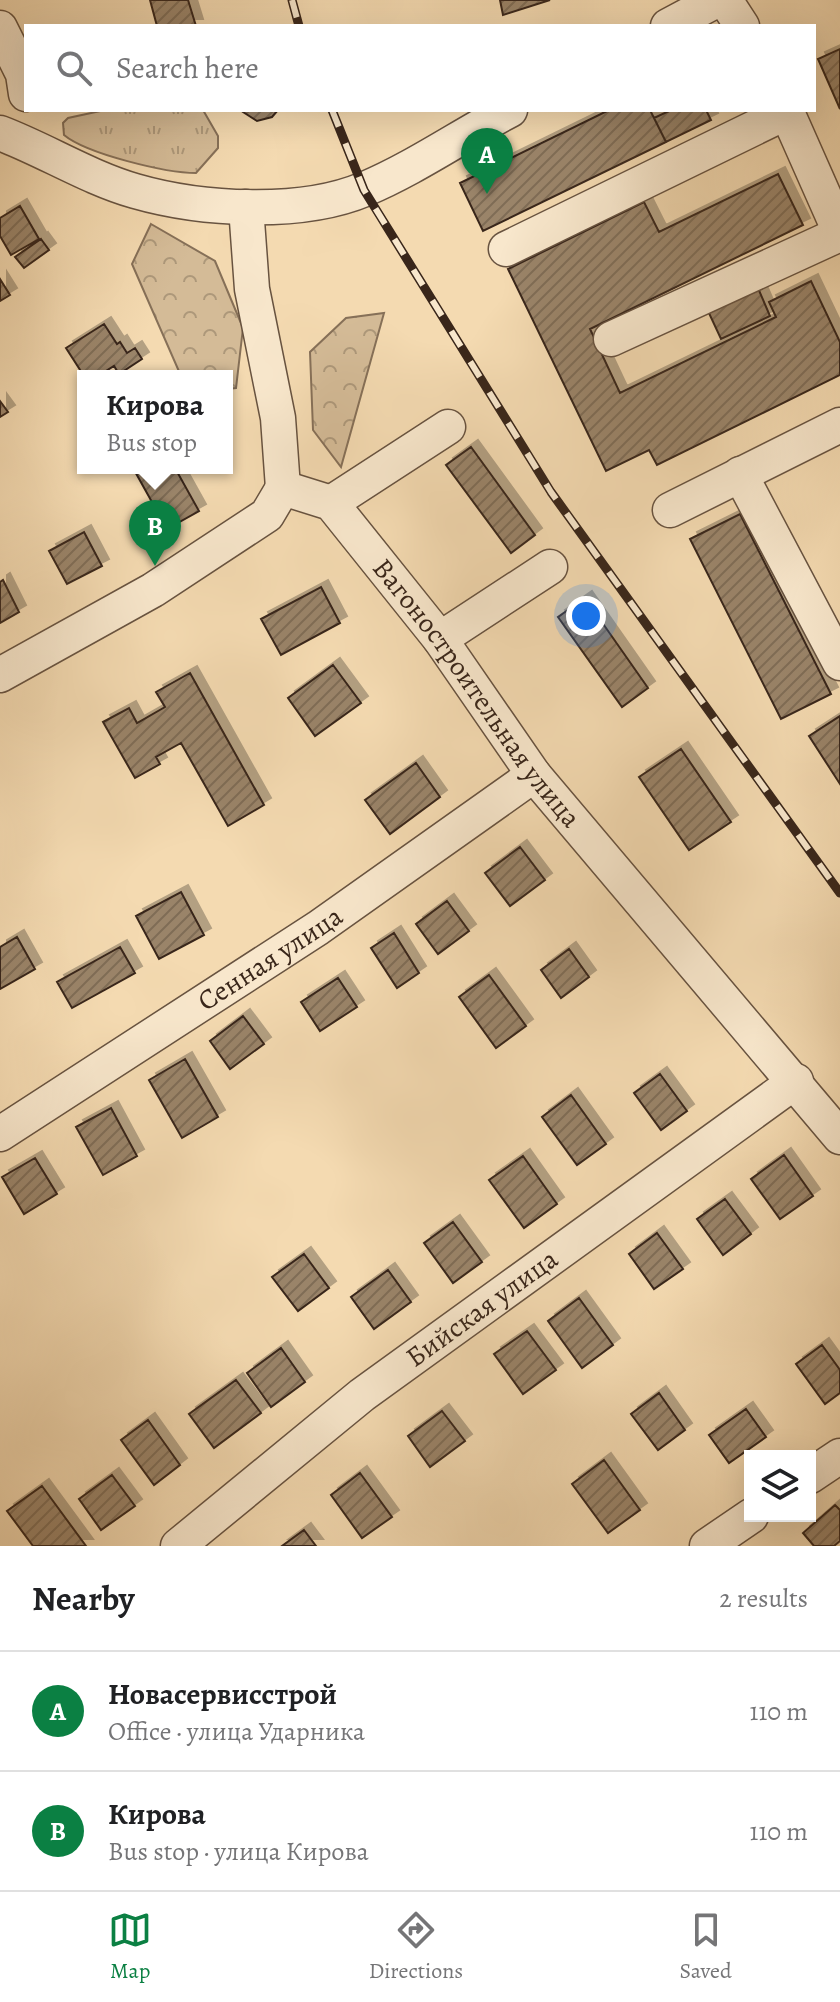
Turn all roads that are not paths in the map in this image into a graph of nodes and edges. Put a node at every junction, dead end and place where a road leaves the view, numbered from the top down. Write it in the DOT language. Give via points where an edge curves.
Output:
graph roads {
  1 [pos="717,0"];
  2 [pos="725,0"];
  3 [pos="672,24"];
  4 [pos="741,24"];
  5 [pos="0,28"];
  6 [pos="24,81"];
  7 [pos="503,112"];
  8 [pos="785,112"];
  9 [pos="787,112"];
  10 [pos="9,131"];
  11 [pos="246,207"];
  12 [pos="840,233"];
  13 [pos="506,249"];
  14 [pos="611,339"];
  15 [pos="840,425"];
  16 [pos="448,427"];
  17 [pos="740,474"];
  18 [pos="283,488"];
  19 [pos="331,503"];
  20 [pos="670,510"];
  21 [pos="550,567"];
  22 [pos="440,639"];
  23 [pos="840,663"];
  24 [pos="0,675"];
  25 [pos="534,775"];
  26 [pos="796,1081"];
  27 [pos="0,1134"];
  28 [pos="840,1137"];
  29 [pos="840,1456"];
  30 [pos="816,1472"];
  31 [pos="744,1521"];
  32 [pos="178,1546"];
  33 [pos="707,1546"];
  1 -- 3 [label="street"];
  2 -- 4 [label="street"];
  5 -- 6 [label="street"];
  7 -- 11 [label="street" via="364,190 305,203"];
  8 -- 13 [label="street"];
  9 -- 12 [label="street"];
  10 -- 11 [label="street" via="134,191"];
  11 -- 18 [label="street" via="252,289 278,418"];
  12 -- 14 [label="street"];
  15 -- 17 [label="street"];
  16 -- 19 [label="street"];
  17 -- 20 [label="street"];
  17 -- 23 [label="street"];
  18 -- 19 [label="street"];
  18 -- 24 [label="street" via="267,515 153,590"];
  19 -- 22 [label="street, Вагоностроительная улица"];
  21 -- 22 [label="street"];
  22 -- 25 [label="street, Вагоностроительная улица"];
  25 -- 26 [label="street, Вагоностроительная улица"];
  25 -- 27 [label="street, Сенная улица" via="318,928"];
  26 -- 28 [label="street, Вагоностроительная улица"];
  26 -- 32 [label="street, Бийская улица" via="362,1395"];
  29 -- 30 [label="street"];
  31 -- 33 [label="street"];
}
